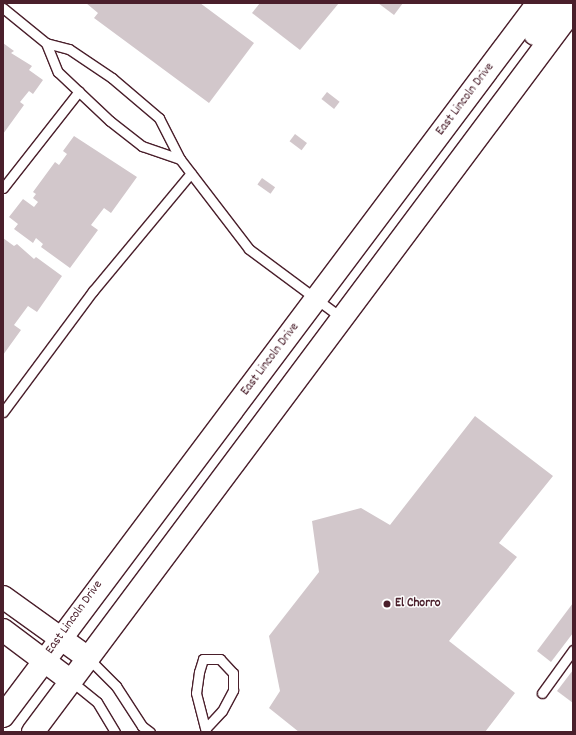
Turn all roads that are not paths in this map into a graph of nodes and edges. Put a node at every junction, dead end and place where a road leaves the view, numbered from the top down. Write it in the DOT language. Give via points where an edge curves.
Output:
graph roads {
  1 [pos="538,3"];
  2 [pos="557,3"];
  3 [pos="3,8"];
  4 [pos="567,20"];
  5 [pos="46,44"];
  6 [pos="531,65"];
  7 [pos="79,92"];
  8 [pos="180,159"];
  9 [pos="191,173"];
  10 [pos="3,188"];
  11 [pos="317,299"];
  12 [pos="344,318"];
  13 [pos="3,412"];
  14 [pos="3,597"];
  15 [pos="3,630"];
  16 [pos="60,639"];
  17 [pos="573,650"];
  18 [pos="88,658"];
  19 [pos="44,661"];
  20 [pos="71,680"];
  21 [pos="542,693"];
  22 [pos="3,716"];
  23 [pos="206,730"];
  24 [pos="33,732"];
  25 [pos="115,732"];
  26 [pos="150,732"];
  1 -- 11 [label="main road, East Lincoln Drive"];
  2 -- 6 [label="main road" via="534,37"];
  3 -- 5 [label="lane"];
  4 -- 6 [label="main road"];
  5 -- 7 [label="lane" via="58,72"];
  5 -- 8 [label="lane" via="69,49 159,118"];
  6 -- 12 [label="main road"];
  7 -- 8 [label="lane" via="142,146"];
  7 -- 10 [label="lane"];
  8 -- 9 [label="lane"];
  9 -- 11 [label="lane" via="249,249"];
  9 -- 13 [label="lane" via="93,291"];
  11 -- 12 [label="lane"];
  11 -- 16 [label="main road, East Lincoln Drive"];
  12 -- 18 [label="main road"];
  14 -- 16 [label="main road"];
  15 -- 19 [label="main road"];
  16 -- 18 [label="main road"];
  16 -- 19 [label="main road, East Lincoln Drive"];
  17 -- 21 [label="lane"];
  18 -- 20 [label="main road"];
  18 -- 26 [label="lane" via="116,686 142,726"];
  19 -- 20 [label="main road"];
  19 -- 22 [label="main road, East Lincoln Drive"];
  20 -- 24 [label="main road"];
  20 -- 25 [label="lane" via="97,702"];
  23 -- 23 [label="lane" via="196,692 199,672 203,659 220,659 233,673 233,690 222,711"];
}
